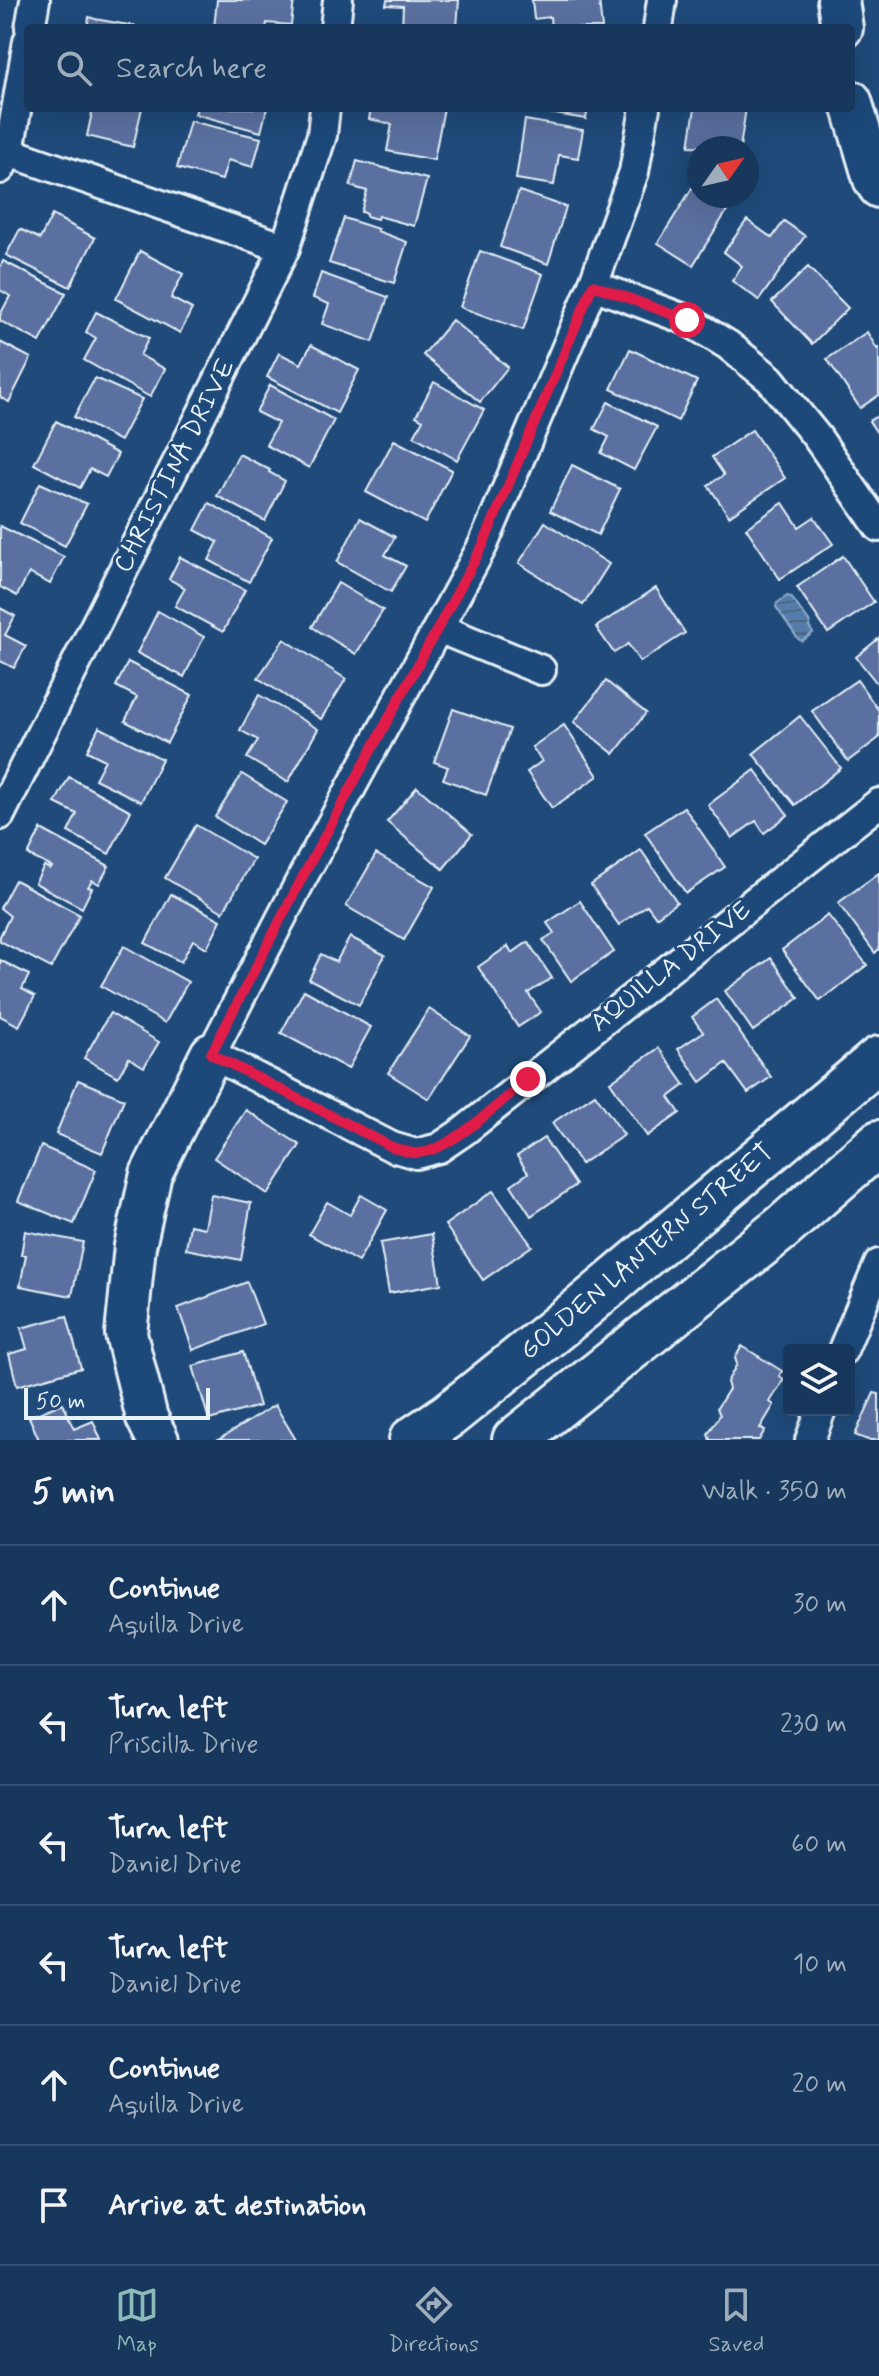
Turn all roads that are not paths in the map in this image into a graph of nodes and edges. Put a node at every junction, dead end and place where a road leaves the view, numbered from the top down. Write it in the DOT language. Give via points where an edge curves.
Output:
graph roads {
  1 [pos="35,0"];
  2 [pos="338,0"];
  3 [pos="662,0"];
  4 [pos="838,0"];
  5 [pos="31,24"];
  6 [pos="335,24"];
  7 [pos="659,24"];
  8 [pos="841,24"];
  9 [pos="24,61"];
  10 [pos="325,112"];
  11 [pos="644,112"];
  12 [pos="854,112"];
  13 [pos="4,160"];
  14 [pos="879,187"];
  15 [pos="285,248"];
  16 [pos="593,285"];
  17 [pos="879,527"];
  18 [pos="438,628"];
  19 [pos="541,670"];
  20 [pos="879,803"];
  21 [pos="0,815"];
  22 [pos="211,1054"];
  23 [pos="879,1059"];
  24 [pos="879,1143"];
  25 [pos="879,1264"];
  26 [pos="846,1344"];
  27 [pos="819,1416"];
  28 [pos="158,1440"];
  29 [pos="412,1440"];
  30 [pos="515,1440"];
  31 [pos="810,1440"];
  1 -- 5 [label="street"];
  2 -- 6 [label="street"];
  3 -- 7 [label="street"];
  4 -- 8 [label="street"];
  9 -- 13 [label="street"];
  10 -- 15 [label="street, CHRISTINA DRIVE"];
  11 -- 16 [label="street" via="634,172"];
  12 -- 14 [label="street"];
  13 -- 15 [label="street"];
  15 -- 21 [label="street, CHRISTINA DRIVE"];
  16 -- 17 [label="street" via="687,320 770,379"];
  16 -- 18 [label="street" via="483,545"];
  18 -- 19 [label="street"];
  18 -- 22 [label="street"];
  20 -- 22 [label="street, AQUILLA DRIVE" via="439,1148 416,1154 392,1147"];
  22 -- 28 [label="street" via="151,1174 135,1246 126,1334 147,1418"];
  23 -- 29 [label="main road, GOLDEN LANTERN STREET" via="559,1327"];
  24 -- 30 [label="main road" via="782,1228"];
  25 -- 26 [label="street"];
  27 -- 31 [label="street"];
}
